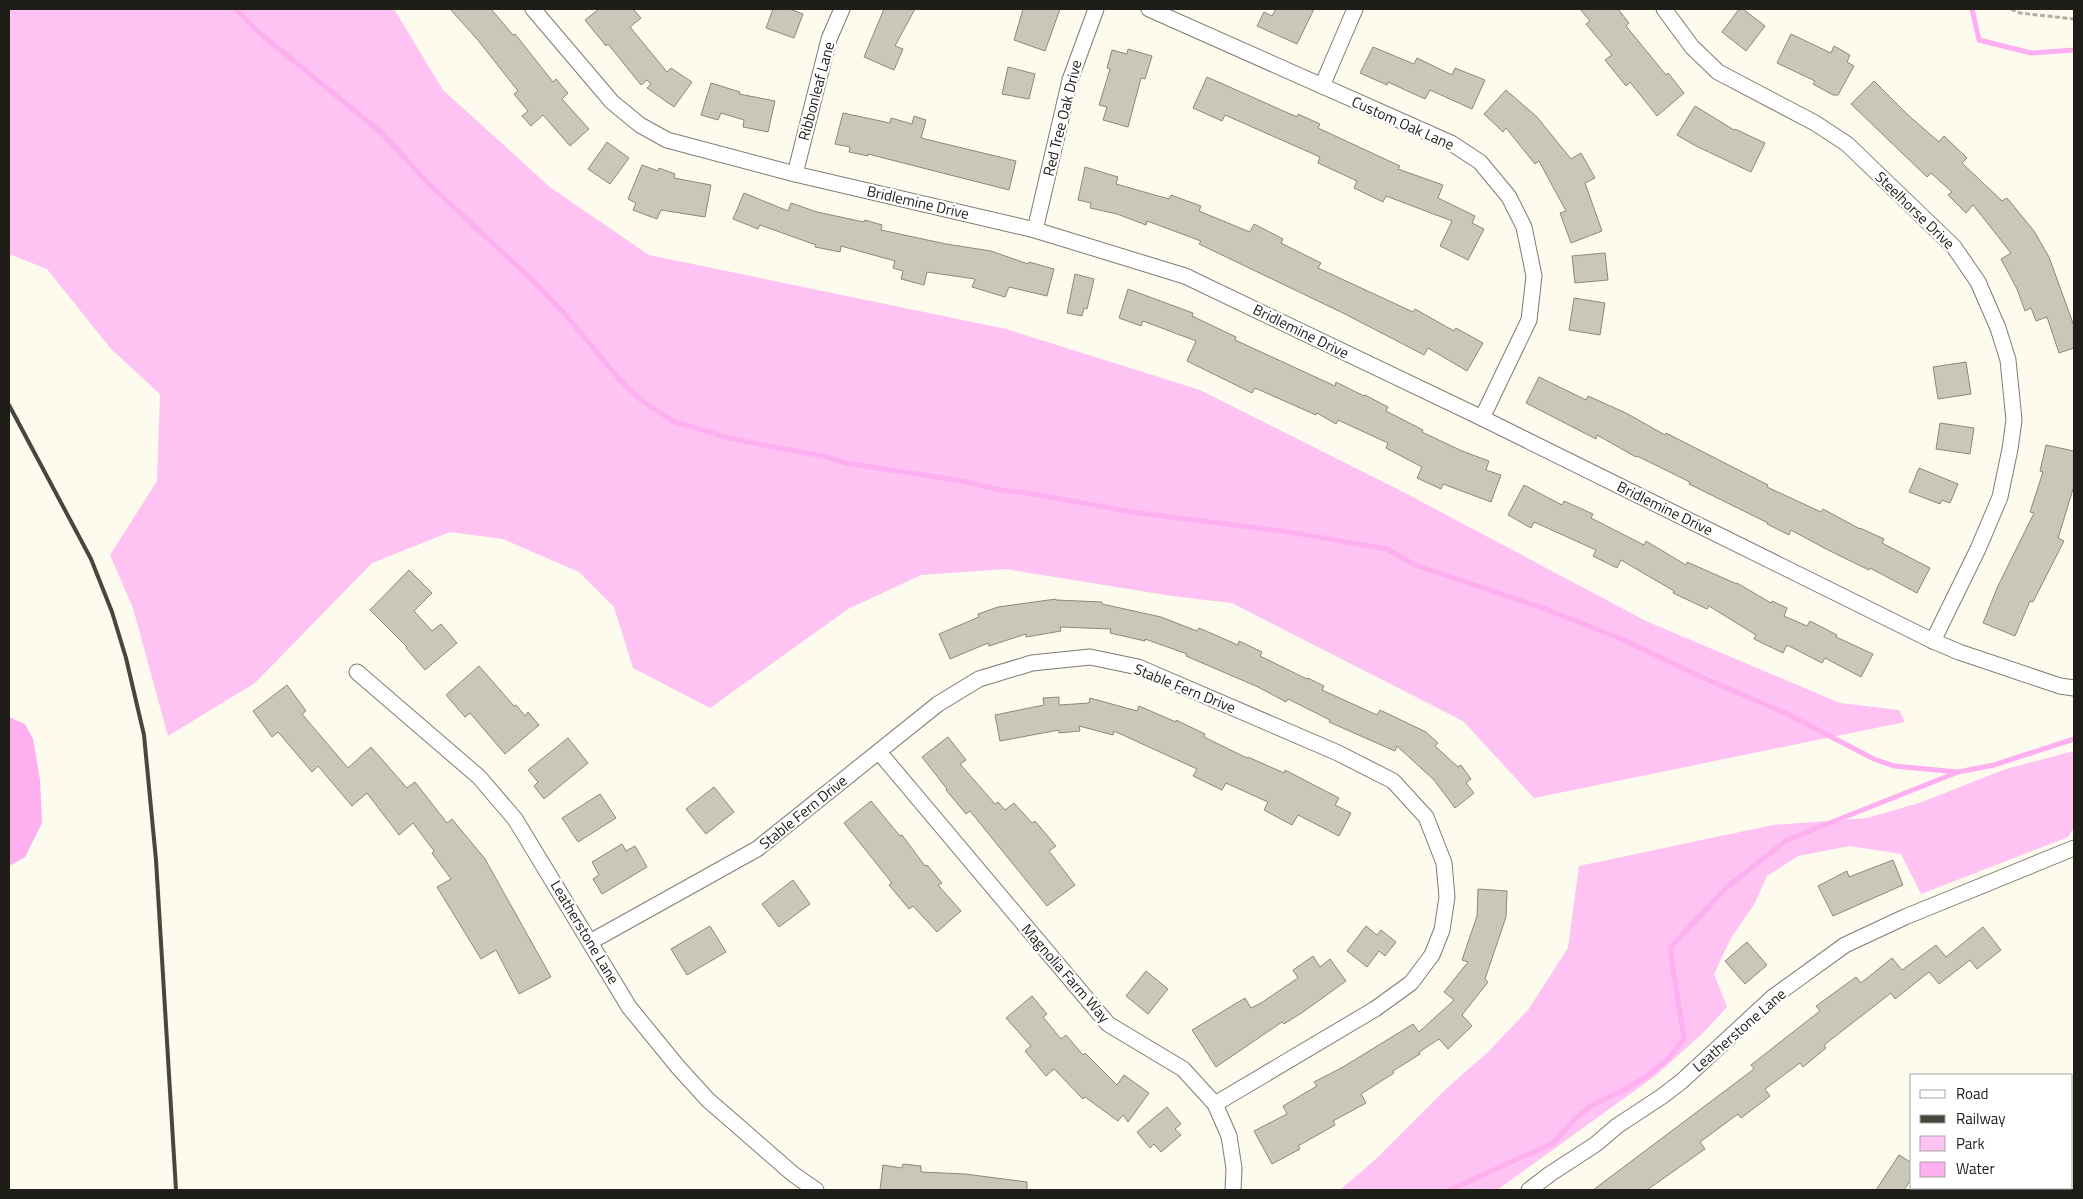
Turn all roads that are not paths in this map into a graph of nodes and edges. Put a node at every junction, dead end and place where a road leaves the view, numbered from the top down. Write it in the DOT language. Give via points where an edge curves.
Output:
graph roads {
  1 [pos="533,9"];
  2 [pos="842,9"];
  3 [pos="1096,9"];
  4 [pos="1149,9"];
  5 [pos="1355,9"];
  6 [pos="1664,9"];
  7 [pos="1322,86"];
  8 [pos="795,174"];
  9 [pos="1035,230"];
  10 [pos="1482,418"];
  11 [pos="1933,640"];
  12 [pos="357,672"];
  13 [pos="2074,688"];
  14 [pos="879,752"];
  15 [pos="2074,848"];
  16 [pos="590,942"];
  17 [pos="1215,1104"];
  18 [pos="816,1190"];
  19 [pos="1233,1190"];
  20 [pos="1529,1190"];
  1 -- 8 [label="street, Bridlemine Drive" via="612,102 640,125 667,140"];
  2 -- 8 [label="street, Ribbonleaf Lane" via="829,39"];
  3 -- 9 [label="street, Red Tree Oak Drive" via="1070,80"];
  4 -- 7 [label="street, Custom Oak Lane"];
  5 -- 7 [label="street"];
  6 -- 11 [label="street, Steelhorse Drive" via="1692,47 1718,72 1815,123 1846,144 1954,247 1978,282 1998,328 2008,360 2014,420 2000,497"];
  7 -- 10 [label="street, Custom Oak Lane" via="1451,143 1480,162 1509,197 1524,227 1534,276 1529,320"];
  8 -- 9 [label="street, Bridlemine Drive"];
  9 -- 10 [label="street, Bridlemine Drive" via="1185,276"];
  10 -- 11 [label="street, Bridlemine Drive"];
  11 -- 13 [label="street, Bridlemine Drive" via="1958,652"];
  12 -- 16 [label="street, Leatherstone Lane" via="478,777 515,819"];
  14 -- 16 [label="street, Stable Fern Drive" via="757,849"];
  14 -- 17 [label="street, Magnolia Farm Way" via="1108,1024 1183,1069"];
  14 -- 17 [label="street, Stable Fern Drive" via="938,704 979,679 1032,663 1090,657 1138,667 1338,753 1393,781 1426,818 1444,863 1447,897 1442,930 1432,955 1411,983 1375,1009"];
  15 -- 20 [label="street, Leatherstone Lane" via="1845,945 1773,997 1682,1081"];
  16 -- 18 [label="street, Leatherstone Lane" via="629,1006 708,1100"];
  17 -- 19 [label="street, Magnolia Farm Way" via="1229,1136 1234,1168"];
}
